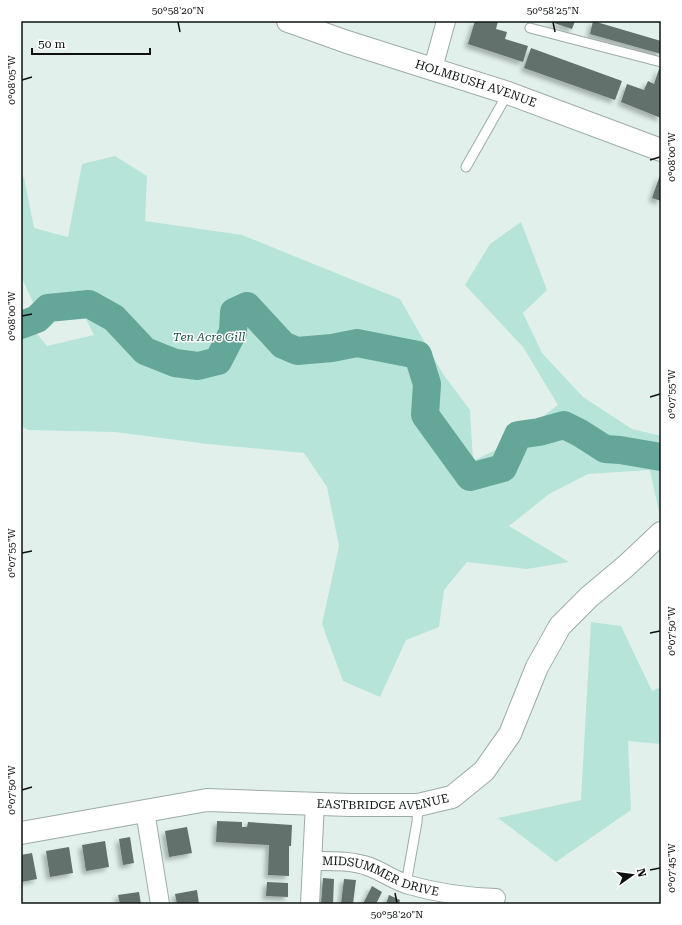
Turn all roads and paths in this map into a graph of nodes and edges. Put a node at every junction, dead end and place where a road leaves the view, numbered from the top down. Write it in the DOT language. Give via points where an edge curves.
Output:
graph roads {
  1 [pos="288,21"];
  2 [pos="446,21"];
  3 [pos="530,28"];
  4 [pos="661,62"];
  5 [pos="433,68"];
  6 [pos="508,93"];
  7 [pos="661,150"];
  8 [pos="466,167"];
  9 [pos="661,533"];
  10 [pos="315,803"];
  11 [pos="418,805"];
  12 [pos="145,811"];
  13 [pos="21,833"];
  14 [pos="312,861"];
  15 [pos="406,884"];
  16 [pos="496,898"];
  17 [pos="473,901"];
  18 [pos="160,904"];
  19 [pos="310,904"];
  1 -- 5 [label="street, HOLMBUSH AVENUE"];
  2 -- 5 [label="street"];
  3 -- 4 [label="lane"];
  5 -- 6 [label="street, HOLMBUSH AVENUE"];
  6 -- 7 [label="street, HOLMBUSH AVENUE"];
  6 -- 8 [label="lane"];
  9 -- 11 [label="street, EASTBRIDGE AVENUE" via="560,626 537,667 510,734 484,771 452,797"];
  10 -- 11 [label="street, EASTBRIDGE AVENUE"];
  10 -- 12 [label="street, EASTBRIDGE AVENUE" via="207,800"];
  10 -- 14 [label="street"];
  11 -- 15 [label="lane" via="418,822"];
  12 -- 13 [label="street, EASTBRIDGE AVENUE"];
  12 -- 18 [label="street"];
  14 -- 15 [label="street, MIDSUMMER DRIVE" via="348,862 369,867"];
  14 -- 19 [label="street"];
  15 -- 17 [label="street, MIDSUMMER DRIVE"];
  16 -- 17 [label="street, MIDSUMMER DRIVE"];
}
